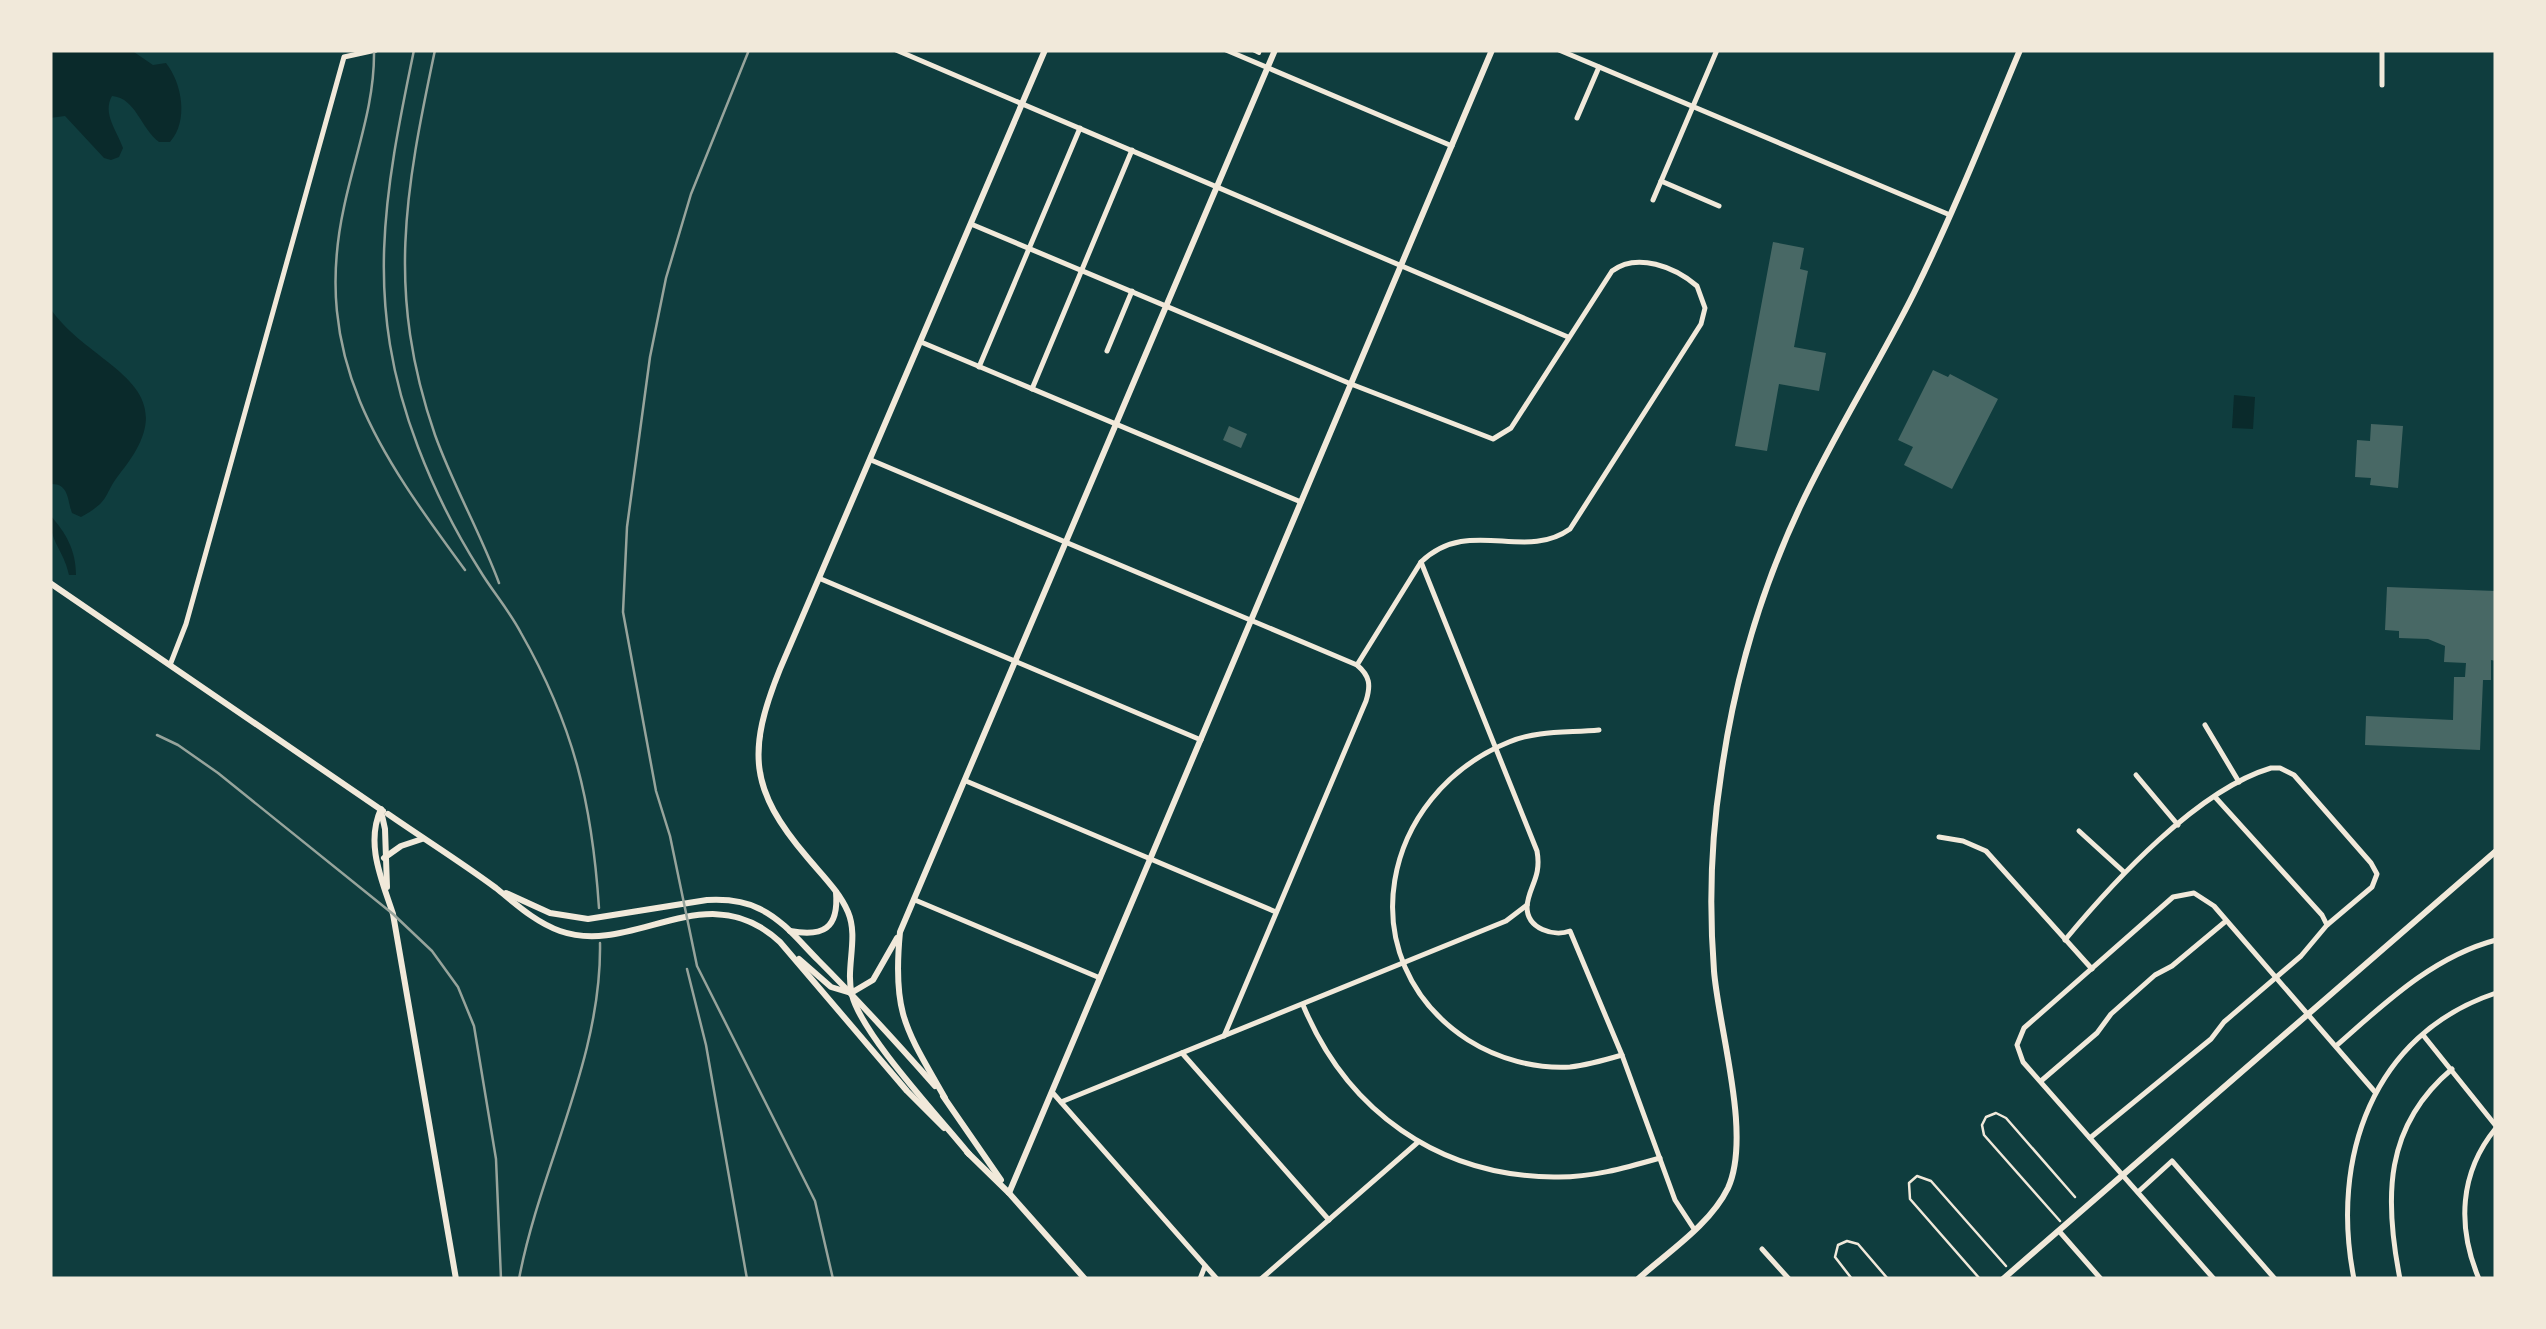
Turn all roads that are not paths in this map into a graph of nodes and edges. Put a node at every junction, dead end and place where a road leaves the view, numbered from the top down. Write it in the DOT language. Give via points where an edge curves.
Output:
graph roads {
  1 [pos="376,50"];
  2 [pos="896,50"];
  3 [pos="1045,50"];
  4 [pos="1226,50"];
  5 [pos="1252,50"];
  6 [pos="1260,50"];
  7 [pos="1275,50"];
  8 [pos="1492,50"];
  9 [pos="1559,50"];
  10 [pos="1717,50"];
  11 [pos="2020,50"];
  12 [pos="2382,50"];
  13 [pos="1599,67"];
  14 [pos="1267,68"];
  15 [pos="2382,85"];
  16 [pos="1022,104"];
  17 [pos="1693,106"];
  18 [pos="1577,118"];
  19 [pos="1080,128"];
  20 [pos="1452,146"];
  21 [pos="1132,150"];
  22 [pos="1661,181"];
  23 [pos="1217,187"];
  24 [pos="1653,200"];
  25 [pos="1719,206"];
  26 [pos="1950,215"];
  27 [pos="971,224"];
  28 [pos="1029,248"];
  29 [pos="1402,266"];
  30 [pos="1082,270"];
  31 [pos="1132,292"];
  32 [pos="1167,306"];
  33 [pos="1568,337"];
  34 [pos="921,342"];
  35 [pos="1106,352"];
  36 [pos="979,367"];
  37 [pos="1351,384"];
  38 [pos="1032,389"];
  39 [pos="1117,424"];
  40 [pos="871,460"];
  41 [pos="1302,502"];
  42 [pos="1067,543"];
  43 [pos="1422,562"];
  44 [pos="820,579"];
  45 [pos="50,583"];
  46 [pos="1252,620"];
  47 [pos="1017,662"];
  48 [pos="170,665"];
  49 [pos="1357,665"];
  50 [pos="2205,725"];
  51 [pos="1599,730"];
  52 [pos="1201,740"];
  53 [pos="1495,748"];
  54 [pos="2136,776"];
  55 [pos="966,781"];
  56 [pos="2240,782"];
  57 [pos="2216,798"];
  58 [pos="385,812"];
  59 [pos="2178,824"];
  60 [pos="2079,831"];
  61 [pos="1938,837"];
  62 [pos="424,839"];
  63 [pos="2496,851"];
  64 [pos="384,858"];
  65 [pos="1150,859"];
  66 [pos="2124,872"];
  67 [pos="496,888"];
  68 [pos="836,891"];
  69 [pos="386,892"];
  70 [pos="915,900"];
  71 [pos="1527,905"];
  72 [pos="1276,912"];
  73 [pos="2226,920"];
  74 [pos="2327,925"];
  75 [pos="790,932"];
  76 [pos="900,932"];
  77 [pos="2065,940"];
  78 [pos="2496,940"];
  79 [pos="780,942"];
  80 [pos="1405,963"];
  81 [pos="2092,969"];
  82 [pos="1100,978"];
  83 [pos="2276,978"];
  84 [pos="2496,992"];
  85 [pos="851,993"];
  86 [pos="1302,1005"];
  87 [pos="2308,1014"];
  88 [pos="2423,1035"];
  89 [pos="1224,1036"];
  90 [pos="2336,1046"];
  91 [pos="1181,1052"];
  92 [pos="1622,1055"];
  93 [pos="2452,1069"];
  94 [pos="2040,1082"];
  95 [pos="1052,1092"];
  96 [pos="2375,1092"];
  97 [pos="945,1098"];
  98 [pos="1060,1102"];
  99 [pos="2496,1127"];
  100 [pos="2090,1138"];
  101 [pos="1417,1143"];
  102 [pos="969,1154"];
  103 [pos="1660,1158"];
  104 [pos="2122,1175"];
  105 [pos="2137,1192"];
  106 [pos="1010,1193"];
  107 [pos="1328,1220"];
  108 [pos="2061,1228"];
  109 [pos="1694,1229"];
  110 [pos="1762,1249"];
  111 [pos="1205,1266"];
  112 [pos="456,1279"];
  113 [pos="1085,1279"];
  114 [pos="1200,1279"];
  115 [pos="1217,1279"];
  116 [pos="1261,1279"];
  117 [pos="1638,1279"];
  118 [pos="1788,1279"];
  119 [pos="2003,1279"];
  120 [pos="2101,1279"];
  121 [pos="2214,1279"];
  122 [pos="2275,1279"];
  123 [pos="2354,1279"];
  124 [pos="2400,1279"];
  125 [pos="2479,1279"];
  1 -- 48 [label="street" via="344,57"];
  2 -- 16 [label="street"];
  3 -- 16 [label="main road"];
  4 -- 14 [label="street"];
  5 -- 6 [label="street"];
  7 -- 14 [label="main road"];
  8 -- 20 [label="main road"];
  9 -- 13 [label="street"];
  10 -- 17 [label="street"];
  11 -- 26 [label="main road"];
  12 -- 15 [label="street"];
  13 -- 17 [label="street"];
  13 -- 18 [label="street"];
  14 -- 20 [label="street"];
  14 -- 23 [label="main road"];
  16 -- 19 [label="street"];
  16 -- 27 [label="main road"];
  17 -- 22 [label="street"];
  17 -- 26 [label="street"];
  19 -- 21 [label="street"];
  19 -- 28 [label="street"];
  20 -- 29 [label="main road"];
  21 -- 23 [label="street"];
  21 -- 30 [label="street"];
  22 -- 24 [label="street"];
  22 -- 25 [label="street"];
  23 -- 29 [label="street"];
  23 -- 32 [label="main road"];
  26 -- 109 [label="main road" via="1799,509 1734,695 1715,822 1712,920 1736,1160 1726,1191"];
  27 -- 28 [label="street"];
  27 -- 34 [label="main road"];
  28 -- 30 [label="street"];
  28 -- 36 [label="street"];
  29 -- 33 [label="street"];
  29 -- 37 [label="main road"];
  30 -- 31 [label="street"];
  30 -- 38 [label="street"];
  31 -- 32 [label="street"];
  31 -- 35 [label="street"];
  32 -- 37 [label="street"];
  32 -- 39 [label="main road"];
  33 -- 37 [label="street" via="1500,437 1487,438"];
  33 -- 43 [label="street" via="1612,270 1628,261 1656,265 1701,292 1700,324 1570,529 1539,542 1458,540"];
  34 -- 36 [label="street"];
  34 -- 40 [label="main road"];
  36 -- 38 [label="street"];
  37 -- 41 [label="main road"];
  38 -- 39 [label="street"];
  39 -- 41 [label="street"];
  39 -- 42 [label="main road"];
  40 -- 42 [label="street"];
  40 -- 44 [label="main road"];
  41 -- 46 [label="main road"];
  42 -- 46 [label="street"];
  42 -- 47 [label="main road"];
  43 -- 49 [label="street"];
  43 -- 53 [label="street"];
  44 -- 47 [label="street"];
  44 -- 68 [label="main road" via="768,699 758,746 763,794 774,816"];
  45 -- 48 [label="main road"];
  46 -- 49 [label="street"];
  46 -- 52 [label="main road"];
  47 -- 52 [label="street"];
  47 -- 55 [label="main road"];
  48 -- 58 [label="main road"];
  49 -- 72 [label="street" via="1368,678 1366,701"];
  50 -- 56 [label="street"];
  51 -- 53 [label="street" via="1528,736"];
  52 -- 65 [label="main road"];
  53 -- 71 [label="street" via="1538,861"];
  53 -- 80 [label="street" via="1443,784 1407,834 1393,896"];
  54 -- 59 [label="street"];
  55 -- 65 [label="street"];
  55 -- 70 [label="main road"];
  56 -- 57 [label="street"];
  56 -- 74 [label="street" via="2280,768 2294,775 2376,870 2372,887"];
  57 -- 59 [label="street"];
  57 -- 74 [label="street"];
  58 -- 62 [label="main road"];
  58 -- 64 [label="main road"];
  58 -- 69 [label="main road" via="376,821 375,854"];
  59 -- 66 [label="street"];
  60 -- 66 [label="street"];
  61 -- 77 [label="street" via="1986,851"];
  62 -- 64 [label="main road"];
  62 -- 67 [label="main road"];
  63 -- 87 [label="main road"];
  64 -- 69 [label="main road"];
  65 -- 72 [label="street"];
  65 -- 82 [label="main road"];
  66 -- 77 [label="street"];
  67 -- 75 [label="main road" via="550,913 588,919 735,901 763,910"];
  67 -- 79 [label="main road" via="536,919 572,934 722,913 756,922"];
  68 -- 75 [label="main road" via="836,914 826,929"];
  68 -- 85 [label="main road" via="851,922"];
  69 -- 112 [label="main road"];
  70 -- 76 [label="main road"];
  70 -- 82 [label="street"];
  71 -- 80 [label="street" via="1506,921"];
  71 -- 92 [label="street" via="1546,931 1570,931"];
  72 -- 89 [label="street"];
  73 -- 81 [label="street" via="2194,893 2172,898"];
  73 -- 83 [label="street"];
  73 -- 94 [label="street" via="2154,976"];
  74 -- 83 [label="street"];
  75 -- 85 [label="main road"];
  76 -- 85 [label="main road" via="872,980"];
  76 -- 97 [label="main road" via="899,1006"];
  77 -- 81 [label="street"];
  78 -- 90 [label="street" via="2420,976"];
  79 -- 85 [label="main road" via="831,987"];
  79 -- 102 [label="main road"];
  80 -- 86 [label="street"];
  80 -- 92 [label="street" via="1440,1018 1500,1056 1561,1067"];
  81 -- 94 [label="street" via="2030,1022 2017,1044"];
  82 -- 95 [label="main road"];
  83 -- 87 [label="street"];
  83 -- 100 [label="street"];
  84 -- 88 [label="street" via="2458,1008"];
  85 -- 97 [label="main road"];
  85 -- 102 [label="main road" via="872,1034"];
  86 -- 89 [label="street"];
  86 -- 101 [label="street" via="1353,1087"];
  87 -- 90 [label="street"];
  87 -- 104 [label="main road"];
  88 -- 93 [label="street"];
  88 -- 96 [label="street"];
  89 -- 91 [label="street"];
  90 -- 96 [label="street"];
  91 -- 98 [label="street"];
  91 -- 107 [label="street"];
  92 -- 103 [label="street"];
  93 -- 99 [label="street"];
  93 -- 124 [label="street" via="2422,1098 2398,1147 2391,1197"];
  94 -- 100 [label="street"];
  95 -- 98 [label="street"];
  95 -- 106 [label="main road"];
  96 -- 123 [label="street" via="2357,1134 2348,1186"];
  97 -- 106 [label="main road"];
  98 -- 111 [label="street"];
  99 -- 125 [label="street" via="2476,1157 2465,1202 2468,1247"];
  100 -- 104 [label="street"];
  101 -- 103 [label="street" via="1486,1170 1556,1178"];
  101 -- 107 [label="street"];
  102 -- 106 [label="main road"];
  103 -- 109 [label="street" via="1680,1212"];
  104 -- 105 [label="street"];
  104 -- 108 [label="main road"];
  105 -- 121 [label="street"];
  105 -- 122 [label="street" via="2172,1162"];
  106 -- 113 [label="main road"];
  107 -- 116 [label="street"];
  108 -- 119 [label="main road"];
  108 -- 120 [label="street"];
  109 -- 117 [label="main road"];
  110 -- 118 [label="street"];
  111 -- 114 [label="street"];
  111 -- 115 [label="street"];
}
